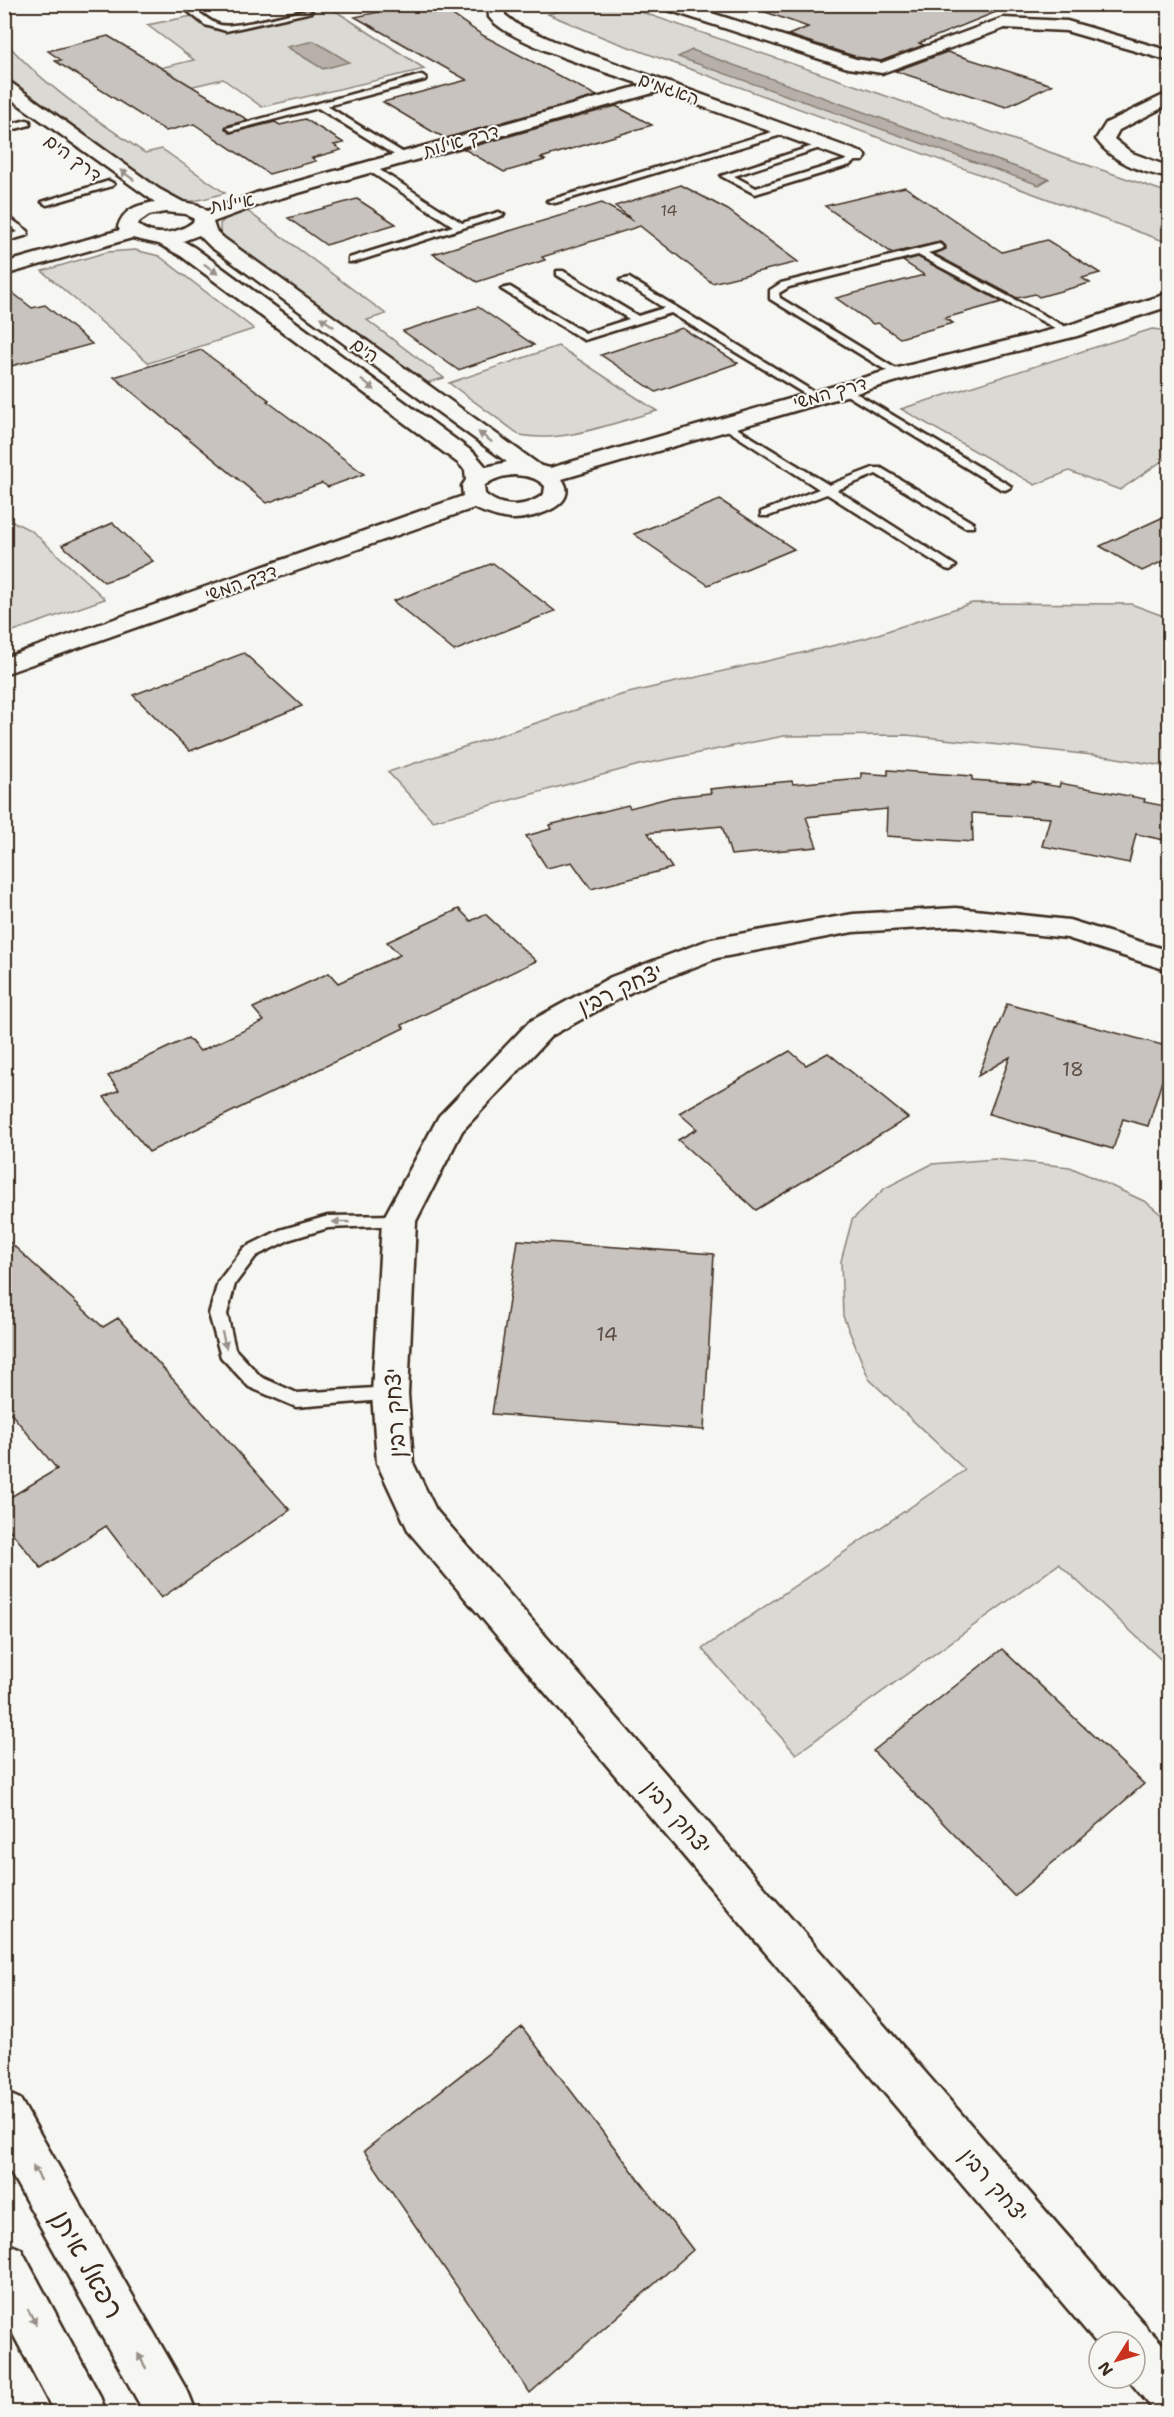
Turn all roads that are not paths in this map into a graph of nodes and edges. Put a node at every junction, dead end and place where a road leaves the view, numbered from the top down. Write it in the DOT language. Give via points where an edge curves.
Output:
graph roads {
  1 [pos="183,4"];
  2 [pos="496,4"];
  3 [pos="665,4"];
  4 [pos="308,12"];
  5 [pos="1170,56"];
  6 [pos="422,78"];
  7 [pos="4,86"];
  8 [pos="660,86"];
  9 [pos="1170,97"];
  10 [pos="320,105"];
  11 [pos="4,107"];
  12 [pos="27,123"];
  13 [pos="231,128"];
  14 [pos="4,129"];
  15 [pos="785,131"];
  16 [pos="825,145"];
  17 [pos="404,157"];
  18 [pos="857,157"];
  19 [pos="369,167"];
  20 [pos="1170,173"];
  21 [pos="123,197"];
  22 [pos="263,197"];
  23 [pos="552,201"];
  24 [pos="47,202"];
  25 [pos="179,206"];
  26 [pos="499,215"];
  27 [pos="4,218"];
  28 [pos="204,222"];
  29 [pos="462,227"];
  30 [pos="133,232"];
  31 [pos="162,238"];
  32 [pos="4,239"];
  33 [pos="939,247"];
  34 [pos="919,252"];
  35 [pos="352,260"];
  36 [pos="4,269"];
  37 [pos="560,273"];
  38 [pos="625,280"];
  39 [pos="506,289"];
  40 [pos="1170,299"];
  41 [pos="672,309"];
  42 [pos="1170,314"];
  43 [pos="1114,318"];
  44 [pos="637,320"];
  45 [pos="1070,332"];
  46 [pos="897,374"];
  47 [pos="844,389"];
  48 [pos="817,397"];
  49 [pos="725,424"];
  50 [pos="541,473"];
  51 [pos="1005,487"];
  52 [pos="829,489"];
  53 [pos="477,490"];
  54 [pos="765,514"];
  55 [pos="969,525"];
  56 [pos="950,566"];
  57 [pos="4,667"];
  58 [pos="1170,961"];
  59 [pos="399,1221"];
  60 [pos="390,1394"];
  61 [pos="4,2115"];
  62 [pos="4,2266"];
  63 [pos="1118,2330"];
  64 [pos="1147,2364"];
  65 [pos="1170,2390"];
  66 [pos="81,2412"];
  67 [pos="171,2412"];
  1 -- 4 [label="lane" via="202,21 226,29"];
  2 -- 8 [label="street, האגמים" via="497,17 520,32"];
  3 -- 5 [label="street" via="854,64 882,68 1003,23 1067,26"];
  6 -- 10 [label="lane"];
  25 -- 7 [label="street, one-way" via="152,193"];
  8 -- 15 [label="street, האגמים"];
  8 -- 17 [label="street, דרך אילות"];
  9 -- 20 [label="street" via="1112,127 1105,139 1111,149"];
  10 -- 13 [label="lane"];
  10 -- 17 [label="lane"];
  11 -- 12 [label="street, דרך הים"];
  12 -- 14 [label="lane"];
  12 -- 21 [label="street, דרך הים"];
  15 -- 16 [label="street, האגמים"];
  15 -- 23 [label="lane"];
  16 -- 18 [label="street, האגמים"];
  16 -- 18 [label="lane" via="726,176 755,191 847,164"];
  17 -- 19 [label="street, דרך אילות"];
  19 -- 22 [label="street, דרך אילות"];
  19 -- 29 [label="lane"];
  21 -- 24 [label="lane"];
  21 -- 25 [label="street, איילות" via="153,207"];
  21 -- 30 [label="street" via="128,227"];
  22 -- 25 [label="street, איילות" via="218,206"];
  22 -- 28 [label="street, איילות"];
  25 -- 28 [label="street, הים" via="200,212"];
  26 -- 29 [label="lane"];
  27 -- 32 [label="lane" via="25,233"];
  28 -- 31 [label="street, איילות" via="185,235"];
  50 -- 28 [label="street, הים, one-way" via="218,243 208,234"];
  29 -- 35 [label="lane"];
  30 -- 31 [label="street"];
  30 -- 36 [label="street"];
  31 -- 53 [label="street, הים, one-way" via="188,252 466,458 476,468"];
  33 -- 34 [label="lane"];
  34 -- 45 [label="lane"];
  34 -- 46 [label="lane" via="774,291 775,299"];
  37 -- 44 [label="lane"];
  38 -- 41 [label="lane"];
  39 -- 44 [label="lane" via="584,338"];
  40 -- 43 [label="street, דרך המשי"];
  41 -- 44 [label="lane"];
  41 -- 48 [label="lane"];
  42 -- 43 [label="street, דרך המשי"];
  43 -- 45 [label="street, דרך המשי"];
  45 -- 46 [label="street, דרך המשי"];
  46 -- 47 [label="street, דרך המשי"];
  47 -- 48 [label="street, דרך המשי"];
  47 -- 51 [label="lane"];
  48 -- 49 [label="street, דרך המשי"];
  49 -- 50 [label="street, דרך המשי"];
  49 -- 52 [label="lane"];
  50 -- 53 [label="street, דדך המשי" via="502,469 490,472"];
  50 -- 53 [label="street" via="556,486 555,496 533,509 489,507"];
  52 -- 54 [label="lane"];
  52 -- 55 [label="lane" via="877,470"];
  52 -- 56 [label="lane"];
  53 -- 57 [label="street, דדך המשי"];
  58 -- 59 [label="street, יצחק רבין" via="1069,928 956,917 853,923 711,949 622,984 540,1029 450,1124"];
  59 -- 60 [label="street, יצחק רבין"];
  59 -- 60 [label="lane, one-way" via="327,1222 286,1234 250,1252 227,1281 218,1314 227,1352 255,1382 296,1400"];
  60 -- 63 [label="street, יצחק רבין" via="395,1463 422,1521"];
  67 -- 61 [label="street, רפאל איתן, one-way"];
  62 -- 66 [label="street, one-way"];
  64 -- 65 [label="street"];
}
